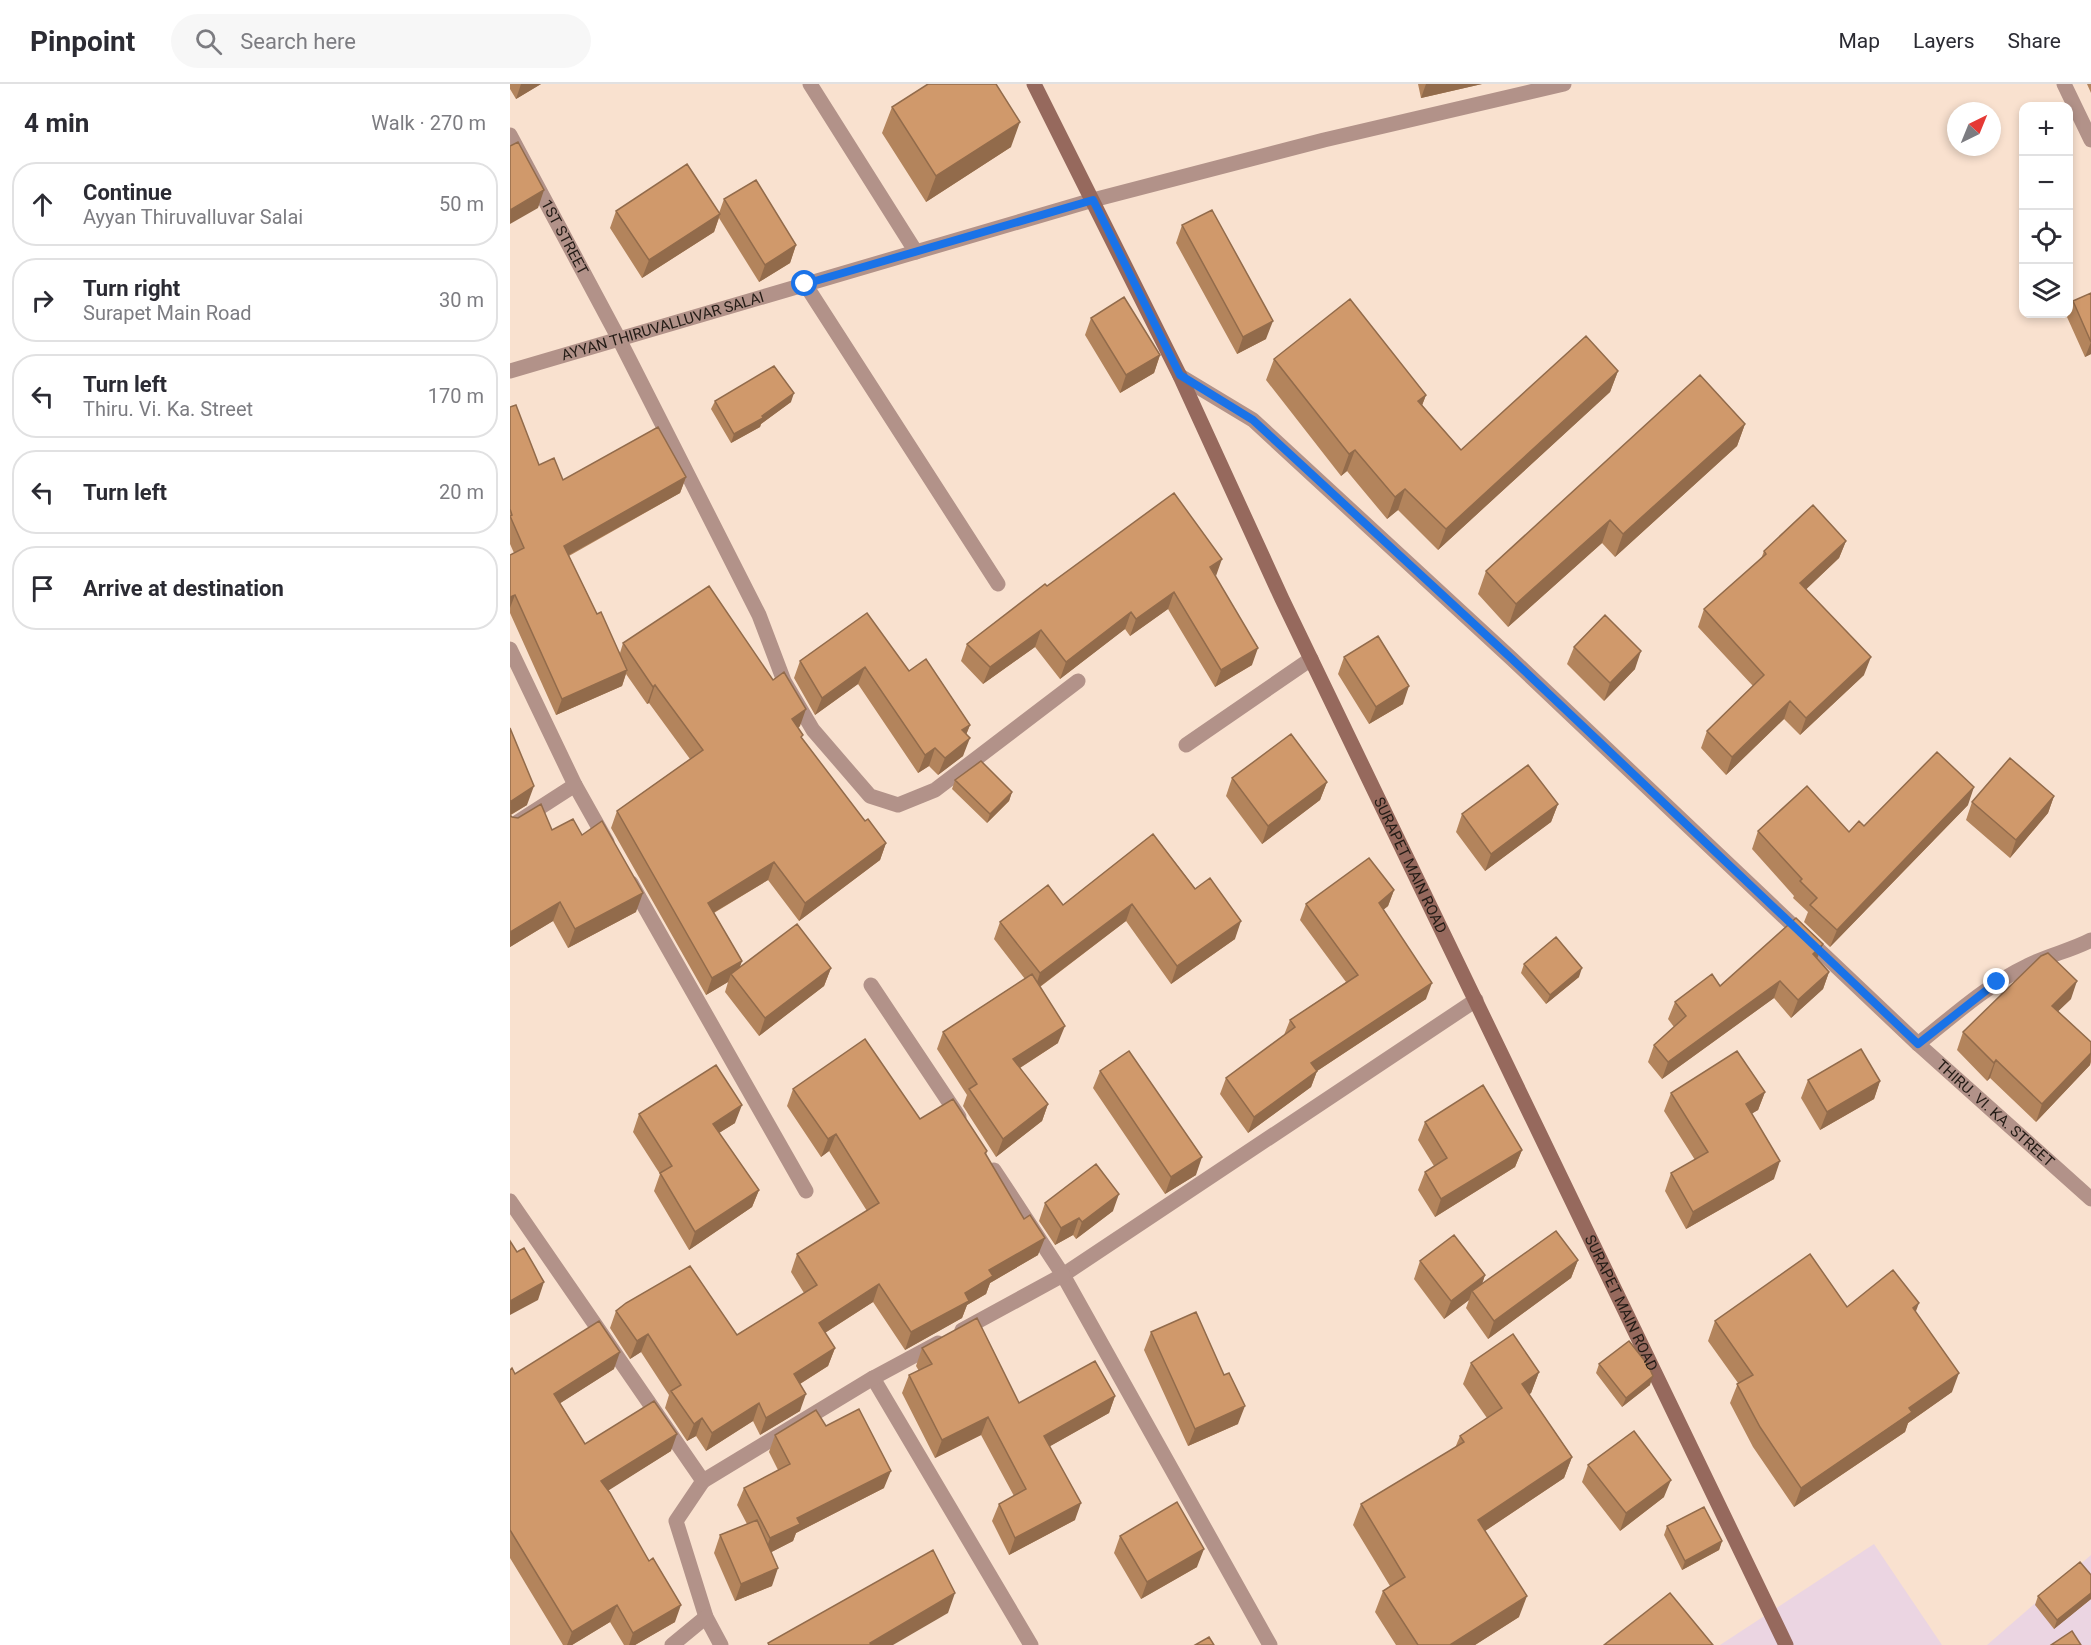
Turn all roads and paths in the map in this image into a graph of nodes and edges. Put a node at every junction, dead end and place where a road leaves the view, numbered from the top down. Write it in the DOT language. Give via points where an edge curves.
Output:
graph roads {
  1 [pos="810,84"];
  2 [pos="1035,84"];
  3 [pos="1564,84"];
  4 [pos="2064,84"];
  5 [pos="510,135"];
  6 [pos="2091,140"];
  7 [pos="1093,200"];
  8 [pos="916,252"];
  9 [pos="805,284"];
  10 [pos="619,339"];
  11 [pos="510,371"];
  12 [pos="1180,375"];
  13 [pos="998,584"];
  14 [pos="510,649"];
  15 [pos="1311,659"];
  16 [pos="1078,681"];
  17 [pos="1186,745"];
  18 [pos="575,785"];
  19 [pos="510,827"];
  20 [pos="2091,940"];
  21 [pos="871,984"];
  22 [pos="1476,1000"];
  23 [pos="1918,1044"];
  24 [pos="967,1130"];
  25 [pos="987,1159"];
  26 [pos="806,1191"];
  27 [pos="2091,1199"];
  28 [pos="510,1201"];
  29 [pos="1064,1275"];
  30 [pos="873,1378"];
  31 [pos="703,1481"];
  32 [pos="706,1617"];
  33 [pos="672,1645"];
  34 [pos="721,1645"];
  35 [pos="1031,1645"];
  36 [pos="1270,1645"];
  37 [pos="1786,1645"];
  1 -- 8 [label="street"];
  2 -- 7 [label="main road, SURAPET MAIN ROAD"];
  3 -- 7 [label="street, AYYAN THIRUVALLUVAR SALAI" via="1324,140"];
  4 -- 6 [label="street"];
  5 -- 10 [label="street, 1ST STREET"];
  7 -- 8 [label="street, AYYAN THIRUVALLUVAR SALAI"];
  7 -- 12 [label="main road, SURAPET MAIN ROAD"];
  8 -- 9 [label="street, AYYAN THIRUVALLUVAR SALAI"];
  9 -- 10 [label="street, AYYAN THIRUVALLUVAR SALAI"];
  9 -- 13 [label="street"];
  10 -- 11 [label="street, AYYAN THIRUVALLUVAR SALAI"];
  10 -- 16 [label="street, 1ST STREET" via="759,615 784,681 813,730 870,796 898,805 935,790"];
  12 -- 15 [label="main road, SURAPET MAIN ROAD"];
  12 -- 23 [label="street, THIRU. VI. KA. STREET" via="1253,420"];
  14 -- 18 [label="street"];
  15 -- 17 [label="street"];
  15 -- 22 [label="main road, SURAPET MAIN ROAD"];
  18 -- 19 [label="street"];
  18 -- 26 [label="street"];
  20 -- 23 [label="street" via="2029,964 1997,982"];
  21 -- 24 [label="street"];
  22 -- 29 [label="street"];
  22 -- 37 [label="main road, SURAPET MAIN ROAD"];
  23 -- 27 [label="street, THIRU. VI. KA. STREET"];
  25 -- 29 [label="street"];
  28 -- 31 [label="street"];
  29 -- 30 [label="street"];
  29 -- 36 [label="street"];
  30 -- 31 [label="street"];
  30 -- 35 [label="street"];
  31 -- 32 [label="street" via="676,1521"];
  32 -- 33 [label="street"];
  32 -- 34 [label="street"];
}
